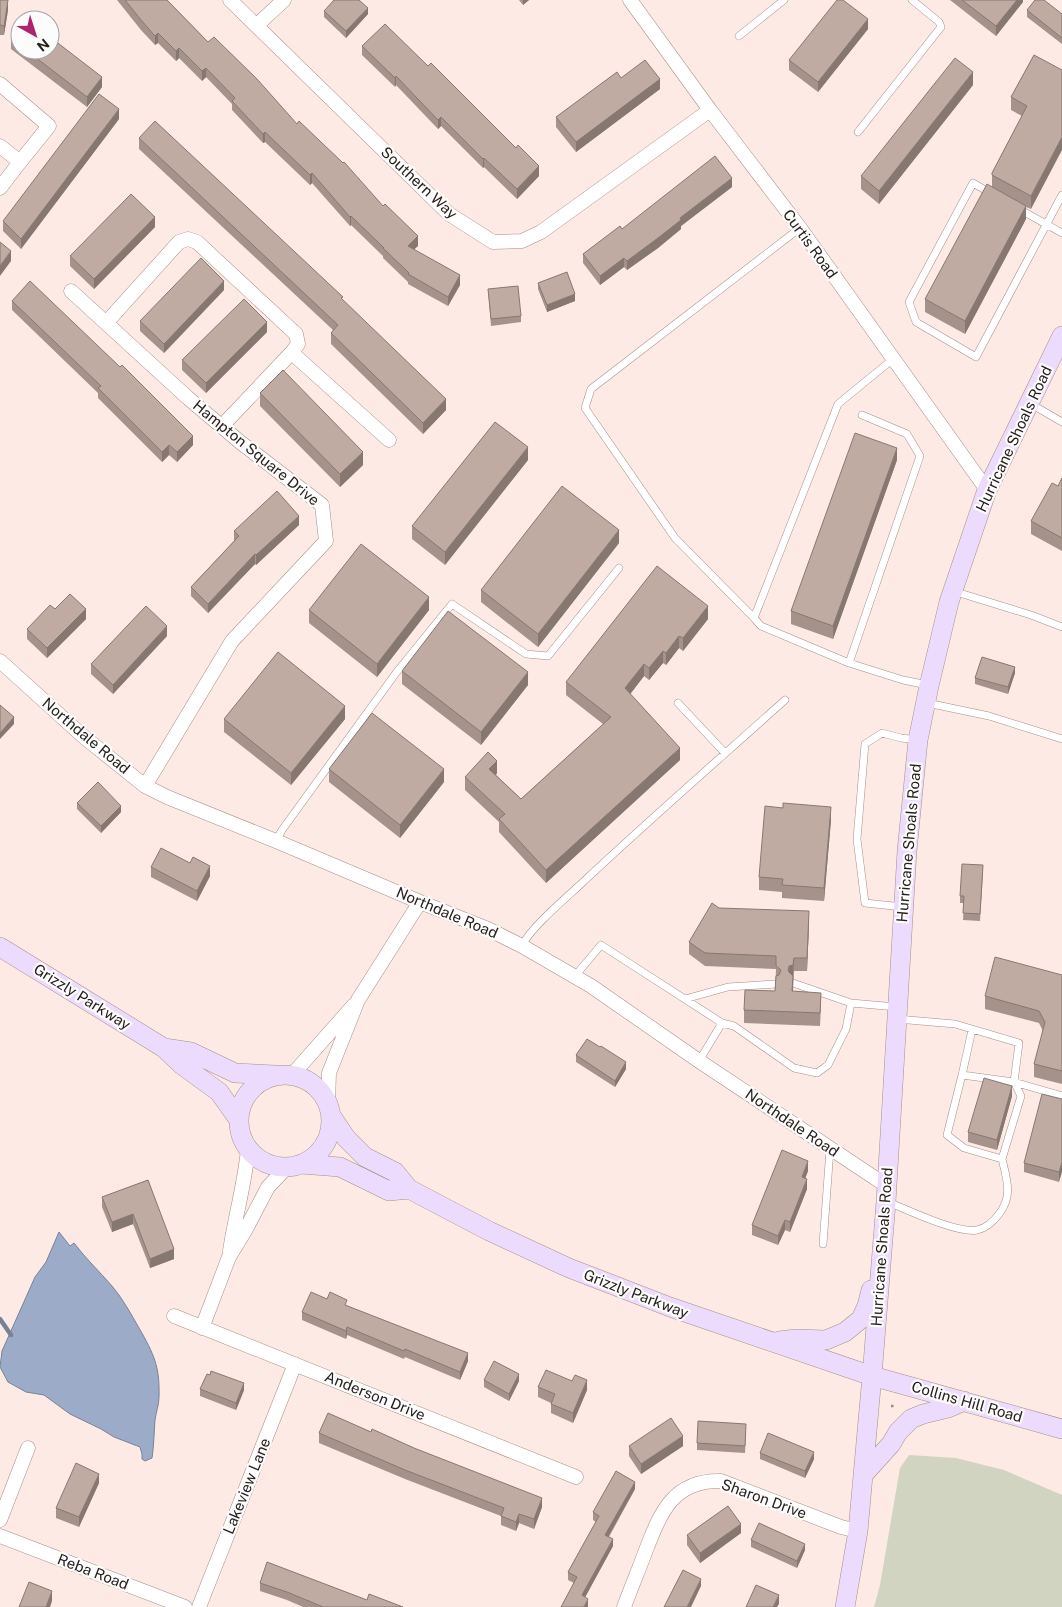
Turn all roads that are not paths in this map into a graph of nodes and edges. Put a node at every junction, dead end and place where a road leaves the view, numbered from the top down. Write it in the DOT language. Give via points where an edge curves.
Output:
graph roads {
  1 [pos="230,0"];
  2 [pos="284,0"];
  3 [pos="630,0"];
  4 [pos="784,0"];
  5 [pos="912,0"];
  6 [pos="257,25"];
  7 [pos="739,36"];
  8 [pos="0,84"];
  9 [pos="710,110"];
  10 [pos="858,132"];
  11 [pos="0,146"];
  12 [pos="20,162"];
  13 [pos="0,188"];
  14 [pos="1062,195"];
  15 [pos="997,196"];
  16 [pos="1014,206"];
  17 [pos="1046,224"];
  18 [pos="800,228"];
  19 [pos="1062,233"];
  20 [pos="71,291"];
  21 [pos="106,323"];
  22 [pos="1062,336"];
  23 [pos="292,353"];
  24 [pos="893,358"];
  25 [pos="1028,403"];
  26 [pos="862,415"];
  27 [pos="1062,422"];
  28 [pos="222,426"];
  29 [pos="389,440"];
  30 [pos="987,490"];
  31 [pos="619,568"];
  32 [pos="953,590"];
  33 [pos="754,618"];
  34 [pos="1062,627"];
  35 [pos="0,661"];
  36 [pos="849,663"];
  37 [pos="927,694"];
  38 [pos="785,700"];
  39 [pos="678,703"];
  40 [pos="1062,739"];
  41 [pos="918,740"];
  42 [pos="726,753"];
  43 [pos="145,786"];
  44 [pos="276,841"];
  45 [pos="420,902"];
  46 [pos="904,907"];
  47 [pos="522,946"];
  48 [pos="0,947"];
  49 [pos="575,976"];
  50 [pos="793,983"];
  51 [pos="776,984"];
  52 [pos="685,999"];
  53 [pos="358,1000"];
  54 [pos="850,1003"];
  55 [pos="897,1013"];
  56 [pos="722,1022"];
  57 [pos="972,1030"];
  58 [pos="164,1048"];
  59 [pos="700,1061"];
  60 [pos="284,1075"];
  61 [pos="962,1075"];
  62 [pos="1014,1082"];
  63 [pos="1062,1096"];
  64 [pos="330,1110"];
  65 [pos="239,1120"];
  66 [pos="248,1148"];
  67 [pos="830,1149"];
  68 [pos="1002,1159"];
  69 [pos="294,1166"];
  70 [pos="409,1189"];
  71 [pos="886,1194"];
  72 [pos="823,1244"];
  73 [pos="230,1257"];
  74 [pos="880,1274"];
  75 [pos="174,1316"];
  76 [pos="202,1328"];
  77 [pos="772,1342"];
  78 [pos="295,1364"];
  79 [pos="872,1376"];
  80 [pos="964,1402"];
  81 [pos="1062,1429"];
  82 [pos="28,1448"];
  83 [pos="863,1475"];
  84 [pos="576,1477"];
  85 [pos="0,1520"];
  86 [pos="858,1531"];
  87 [pos="0,1536"];
  88 [pos="186,1607"];
  89 [pos="199,1607"];
  90 [pos="624,1607"];
  91 [pos="845,1607"];
  1 -- 6 [label="street, Southern Way"];
  2 -- 6 [label="street"];
  3 -- 9 [label="street, Curtis Road"];
  4 -- 7 [label="lane"];
  5 -- 10 [label="lane" via="941,27"];
  6 -- 9 [label="street, Southern Way" via="449,214 492,242 522,241 541,232"];
  8 -- 12 [label="street" via="49,126"];
  9 -- 18 [label="street, Curtis Road"];
  11 -- 12 [label="street"];
  12 -- 13 [label="street"];
  14 -- 17 [label="lane"];
  15 -- 17 [label="lane" via="973,182 909,302 916,322 976,357"];
  16 -- 17 [label="lane"];
  17 -- 19 [label="lane"];
  18 -- 24 [label="street, Curtis Road"];
  18 -- 33 [label="lane" via="591,389 585,408 675,538"];
  20 -- 21 [label="street, Hampton Square Drive"];
  21 -- 23 [label="street" via="179,242 188,239 197,242 296,334 298,344"];
  21 -- 28 [label="street, Hampton Square Drive"];
  22 -- 25 [label="street, Hurricane Shoals Road"];
  23 -- 28 [label="street"];
  23 -- 29 [label="street"];
  24 -- 30 [label="street, Curtis Road"];
  24 -- 33 [label="lane" via="838,404"];
  25 -- 27 [label="lane"];
  25 -- 30 [label="street, Hurricane Shoals Road"];
  26 -- 36 [label="lane" via="907,434 920,456"];
  28 -- 43 [label="street, Hampton Square Drive" via="322,505 326,541 232,641"];
  30 -- 32 [label="street, Hurricane Shoals Road"];
  31 -- 44 [label="lane" via="548,656 526,654 452,604 396,673"];
  32 -- 34 [label="lane"];
  32 -- 37 [label="street, Hurricane Shoals Road"];
  33 -- 36 [label="lane" via="760,626"];
  35 -- 43 [label="street, Northdale Road" via="84,737"];
  36 -- 37 [label="lane" via="903,680"];
  37 -- 40 [label="lane"];
  37 -- 41 [label="street, Hurricane Shoals Road"];
  38 -- 42 [label="lane"];
  39 -- 42 [label="lane"];
  41 -- 46 [label="street, Hurricane Shoals Road"];
  41 -- 46 [label="lane" via="882,733 866,744 857,839 865,902"];
  42 -- 47 [label="lane" via="610,857 524,940"];
  43 -- 44 [label="street, Northdale Road" via="167,798"];
  44 -- 45 [label="street, Northdale Road"];
  45 -- 47 [label="street, Northdale Road"];
  45 -- 53 [label="street"];
  46 -- 55 [label="street, Hurricane Shoals Road"];
  47 -- 49 [label="street, Northdale Road"];
  48 -- 58 [label="street, Grizzly Parkway"];
  49 -- 52 [label="lane" via="601,945"];
  49 -- 59 [label="street, Northdale Road"];
  50 -- 54 [label="lane"];
  51 -- 52 [label="lane" via="728,987"];
  52 -- 56 [label="lane"];
  53 -- 60 [label="street"];
  53 -- 64 [label="street" via="329,1073"];
  54 -- 55 [label="lane"];
  54 -- 56 [label="lane" via="846,1029 828,1065 817,1073 794,1068 734,1026"];
  55 -- 57 [label="lane"];
  55 -- 71 [label="street, Hurricane Shoals Road"];
  56 -- 59 [label="lane"];
  57 -- 61 [label="lane"];
  57 -- 62 [label="lane" via="1019,1043"];
  58 -- 60 [label="street, Grizzly Parkway" via="191,1052 236,1073"];
  58 -- 65 [label="street, Grizzly Parkway" via="219,1092"];
  59 -- 67 [label="street, Northdale Road"];
  60 -- 64 [label="street" via="307,1079 320,1089"];
  60 -- 65 [label="street" via="262,1080 250,1091 242,1104"];
  61 -- 62 [label="lane"];
  61 -- 68 [label="lane" via="947,1135 964,1148"];
  62 -- 63 [label="lane"];
  62 -- 68 [label="lane" via="1021,1096"];
  64 -- 69 [label="street" via="330,1132 324,1146 314,1157"];
  64 -- 70 [label="street, Grizzly Parkway" via="346,1138 365,1157 396,1172"];
  65 -- 66 [label="street" via="241,1135"];
  66 -- 69 [label="street" via="258,1159 272,1165"];
  66 -- 73 [label="street" via="246,1176 234,1223"];
  67 -- 71 [label="street, Northdale Road"];
  67 -- 72 [label="lane"];
  68 -- 71 [label="lane" via="1008,1197 993,1222 977,1230 958,1228"];
  69 -- 70 [label="street, Grizzly Parkway" via="340,1166 390,1192"];
  69 -- 73 [label="street" via="268,1187"];
  70 -- 77 [label="street, Grizzly Parkway" via="569,1268"];
  71 -- 74 [label="street, Hurricane Shoals Road"];
  73 -- 76 [label="street"];
  74 -- 77 [label="street" via="860,1319 845,1332 826,1340"];
  74 -- 79 [label="street, Hurricane Shoals Road"];
  75 -- 76 [label="street, Anderson Drive"];
  76 -- 78 [label="street, Anderson Drive"];
  77 -- 79 [label="street, Grizzly Parkway"];
  78 -- 84 [label="street, Anderson Drive"];
  78 -- 89 [label="street, Lakeview Lane"];
  79 -- 80 [label="street, Collins Hill Road"];
  79 -- 83 [label="street, Hurricane Shoals Road"];
  80 -- 81 [label="street, Collins Hill Road"];
  80 -- 83 [label="street" via="910,1419"];
  82 -- 85 [label="street"];
  83 -- 86 [label="street, Hurricane Shoals Road"];
  86 -- 90 [label="street, Sharon Drive" via="841,1528 721,1481 691,1485 663,1510"];
  86 -- 91 [label="street, Hurricane Shoals Road"];
  87 -- 88 [label="street, Reba Road"];
}
